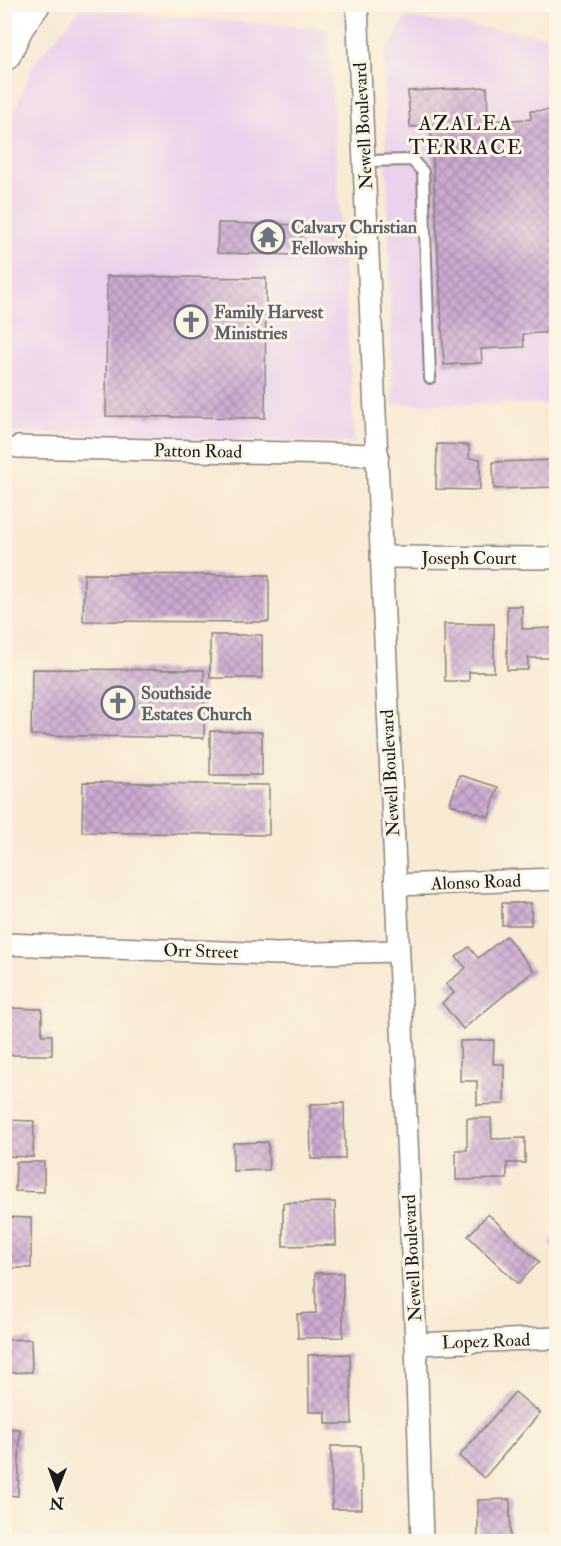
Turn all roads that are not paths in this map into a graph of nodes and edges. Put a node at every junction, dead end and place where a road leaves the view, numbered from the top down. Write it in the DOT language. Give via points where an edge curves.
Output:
graph roads {
  1 [pos="33,4"];
  2 [pos="357,4"];
  3 [pos="4,54"];
  4 [pos="364,161"];
  5 [pos="430,378"];
  6 [pos="18,447"];
  7 [pos="378,455"];
  8 [pos="381,557"];
  9 [pos="556,558"];
  10 [pos="556,879"];
  11 [pos="396,885"];
  12 [pos="4,944"];
  13 [pos="398,951"];
  14 [pos="556,1338"];
  15 [pos="416,1344"];
  16 [pos="422,1542"];
  1 -- 3 [label="highway"];
  2 -- 4 [label="street, Newell Boulevard"];
  4 -- 5 [label="lane" via="412,160 423,172"];
  4 -- 7 [label="street, Newell Boulevard"];
  6 -- 7 [label="street, Patton Road"];
  7 -- 8 [label="street, Newell Boulevard"];
  8 -- 9 [label="street, Joseph Court"];
  8 -- 11 [label="street, Newell Boulevard"];
  10 -- 11 [label="street, Alonso Road"];
  11 -- 13 [label="street, Newell Boulevard"];
  12 -- 13 [label="street, Orr Street" via="277,954"];
  13 -- 15 [label="street, Newell Boulevard"];
  14 -- 15 [label="street, Lopez Road"];
  15 -- 16 [label="street, Newell Boulevard"];
}
